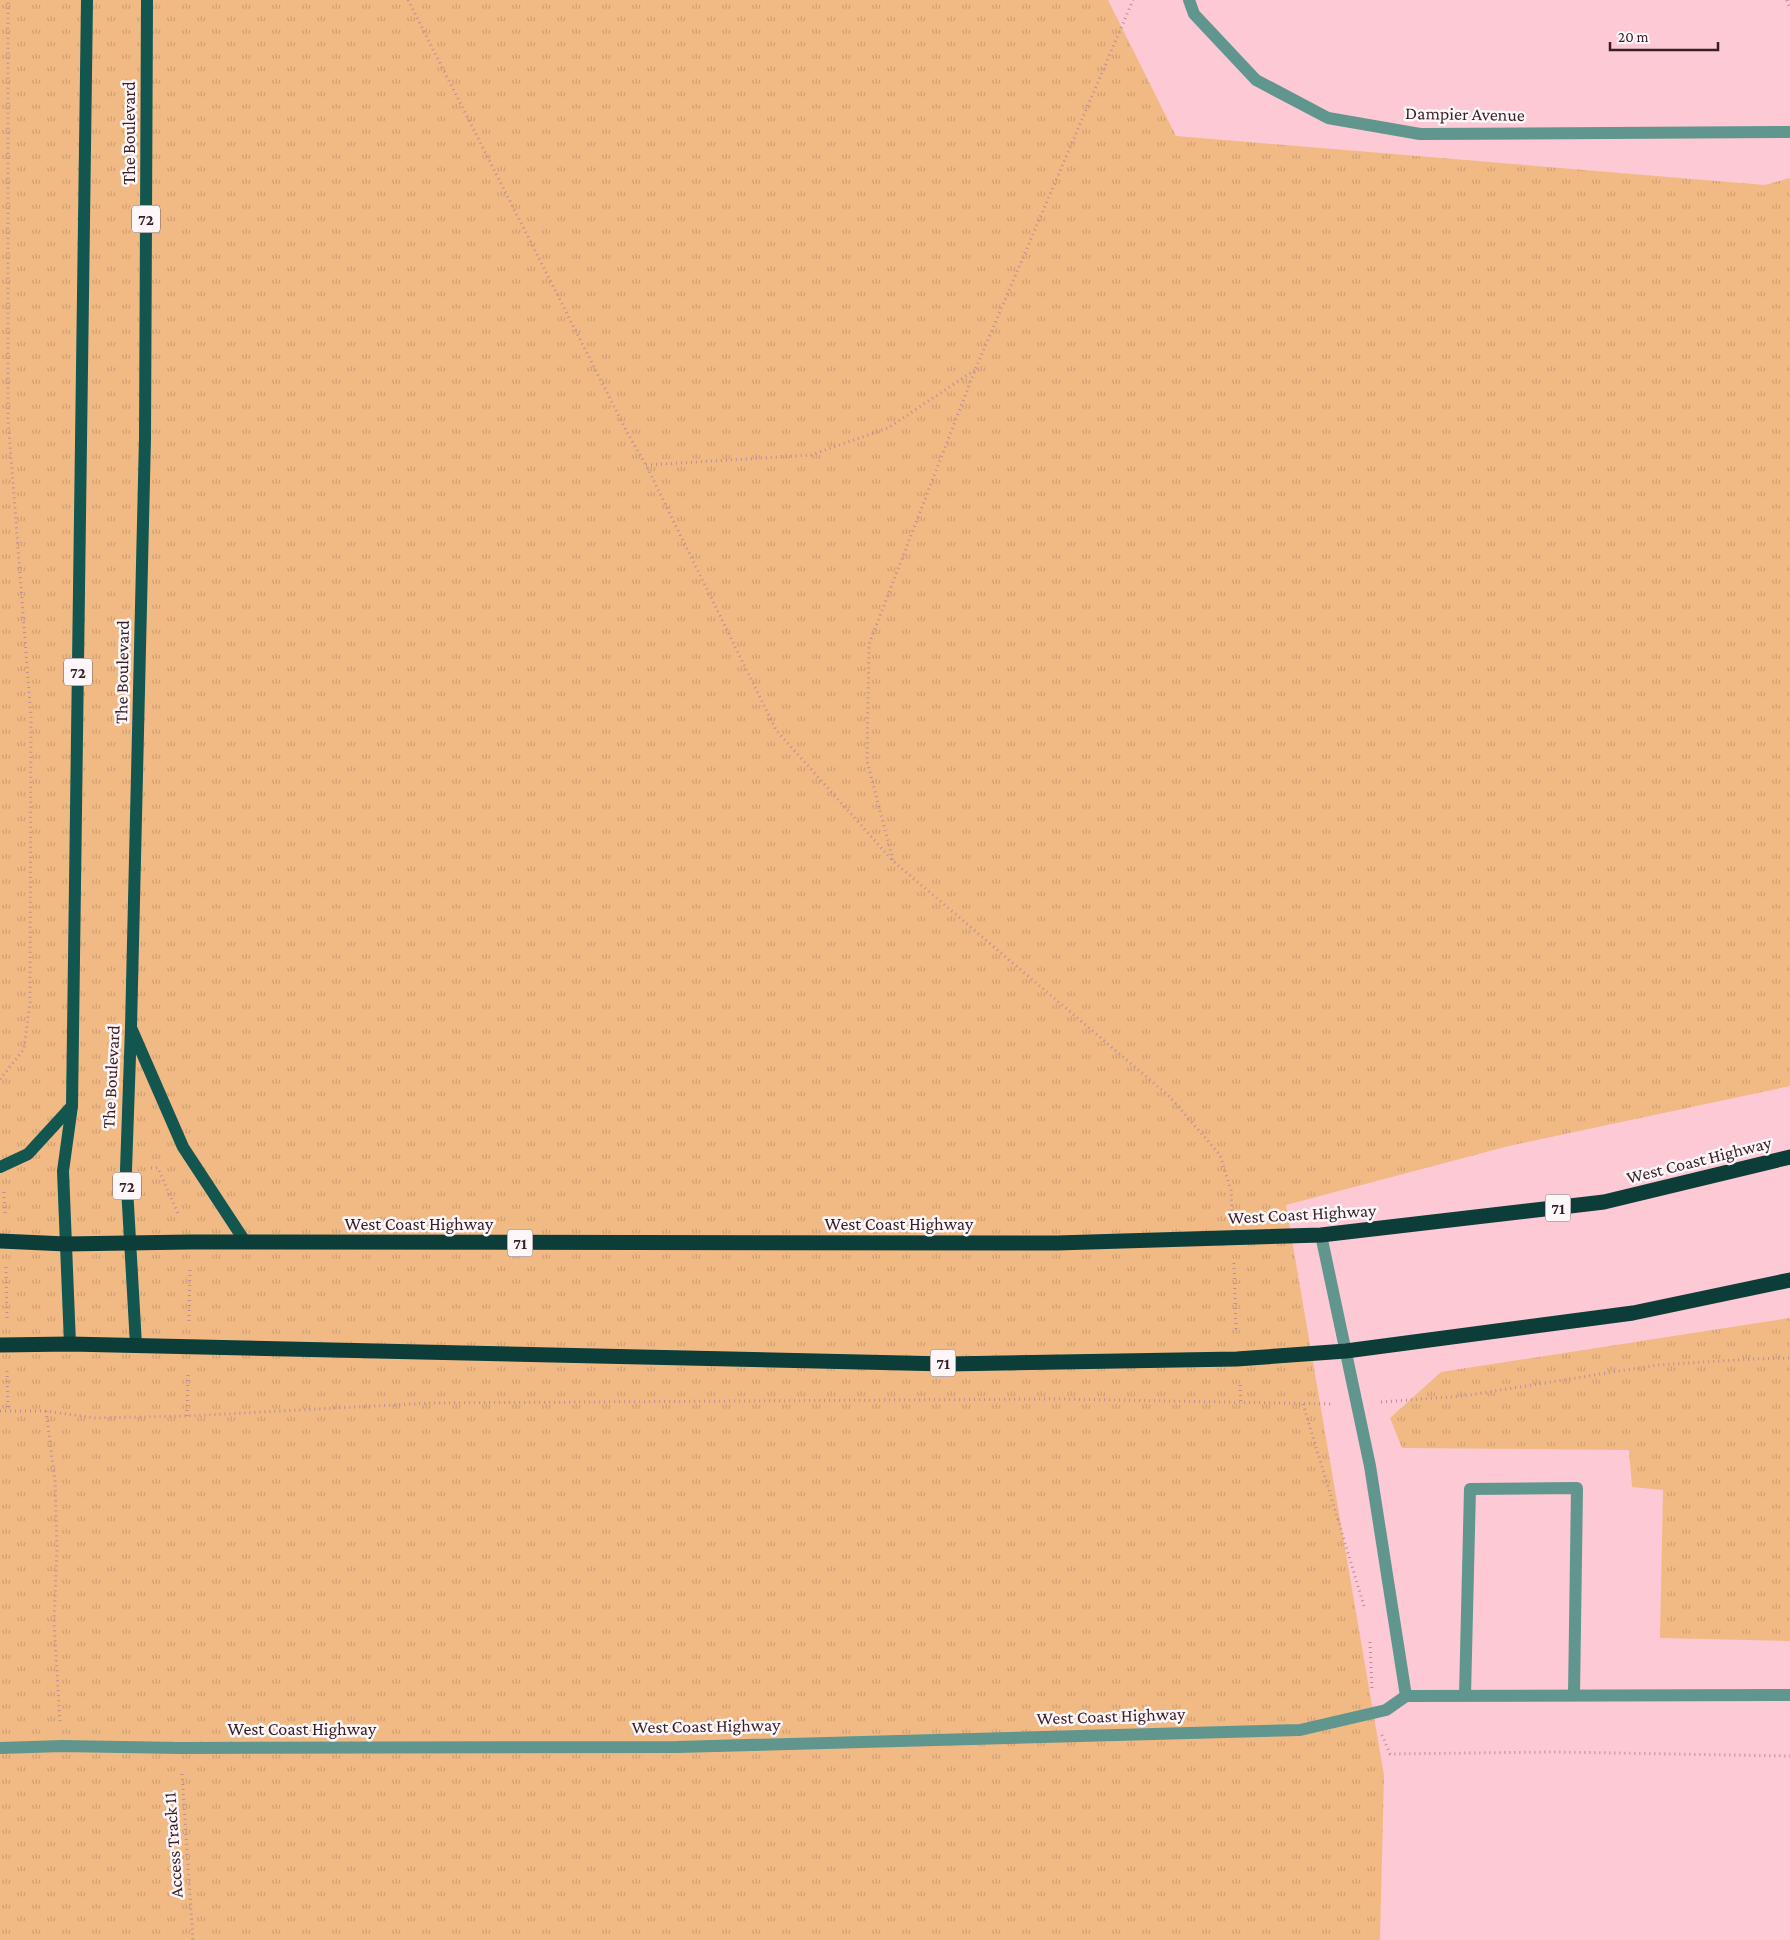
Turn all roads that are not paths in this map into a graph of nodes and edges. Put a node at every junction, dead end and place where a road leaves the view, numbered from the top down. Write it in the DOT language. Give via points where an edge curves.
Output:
graph roads {
  1 [pos="87,0"];
  2 [pos="147,0"];
  3 [pos="1188,0"];
  4 [pos="1790,132"];
  5 [pos="131,1027"];
  6 [pos="72,1106"];
  7 [pos="1790,1157"];
  8 [pos="0,1167"];
  9 [pos="1321,1235"];
  10 [pos="3,1241"];
  11 [pos="246,1242"];
  12 [pos="130,1243"];
  13 [pos="66,1244"];
  14 [pos="1790,1280"];
  15 [pos="70,1344"];
  16 [pos="3,1345"];
  17 [pos="136,1345"];
  18 [pos="1346,1350"];
  19 [pos="1466,1695"];
  20 [pos="1574,1695"];
  21 [pos="1790,1695"];
  22 [pos="1406,1696"];
  23 [pos="0,1748"];
  1 -- 6 [label="main road, 72"];
  2 -- 5 [label="main road, The Boulevard / 72" via="145,438"];
  3 -- 4 [label="street, Dampier Avenue" via="1194,14 1256,80 1328,118 1420,134"];
  5 -- 11 [label="main road, 72" via="184,1147"];
  5 -- 12 [label="main road, The Boulevard / 72" via="126,1170"];
  6 -- 8 [label="main road" via="28,1154"];
  6 -- 13 [label="main road, 72" via="63,1171"];
  7 -- 9 [label="highway, West Coast Highway / 71" via="1604,1202"];
  9 -- 11 [label="highway, West Coast Highway / 71" via="1048,1243"];
  9 -- 18 [label="street"];
  10 -- 13 [label="highway, West Coast Highway / 71"];
  11 -- 12 [label="highway, West Coast Highway / 71"];
  12 -- 13 [label="highway, West Coast Highway / 71"];
  12 -- 17 [label="main road, The Boulevard / 72"];
  13 -- 15 [label="main road, 72"];
  14 -- 18 [label="highway, 71" via="1633,1313"];
  15 -- 16 [label="highway, 71"];
  15 -- 17 [label="highway, 71"];
  17 -- 18 [label="highway, 71" via="947,1364 1237,1359"];
  18 -- 22 [label="street" via="1370,1466"];
  19 -- 20 [label="street"];
  19 -- 20 [label="street" via="1470,1489 1577,1488"];
  19 -- 22 [label="street"];
  20 -- 21 [label="street"];
  22 -- 23 [label="street, West Coast Highway" via="1386,1710 1300,1730 677,1747"];
}
